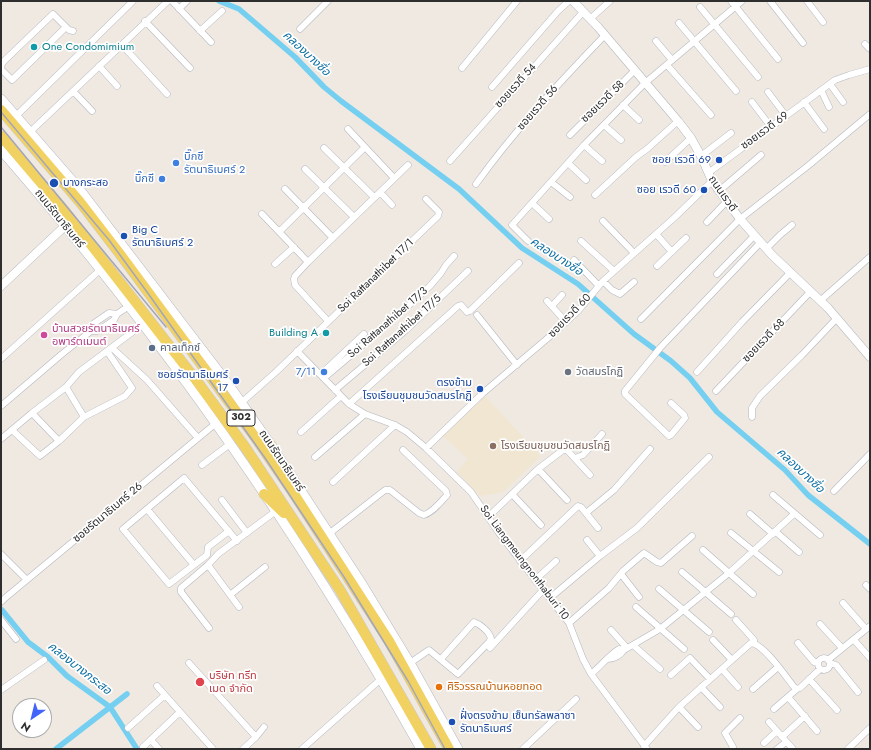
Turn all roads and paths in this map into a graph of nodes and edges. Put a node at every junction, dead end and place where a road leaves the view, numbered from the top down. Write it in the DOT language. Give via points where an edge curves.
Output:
graph roads {
  1 [pos="132,1"];
  2 [pos="168,1"];
  3 [pos="172,1"];
  4 [pos="187,1"];
  5 [pos="328,1"];
  6 [pos="517,1"];
  7 [pos="569,1"];
  8 [pos="573,1"];
  9 [pos="610,1"];
  10 [pos="731,1"];
  11 [pos="742,1"];
  12 [pos="770,1"];
  13 [pos="807,1"];
  14 [pos="736,7"];
  15 [pos="700,8"];
  16 [pos="179,9"];
  17 [pos="222,11"];
  18 [pos="583,12"];
  19 [pos="590,19"];
  20 [pos="145,21"];
  21 [pos="823,22"];
  22 [pos="678,23"];
  23 [pos="714,24"];
  24 [pos="66,27"];
  25 [pos="300,29"];
  26 [pos="73,31"];
  27 [pos="200,31"];
  28 [pos="605,35"];
  29 [pos="656,41"];
  30 [pos="694,41"];
  31 [pos="211,42"];
  32 [pos="804,43"];
  33 [pos="865,44"];
  34 [pos="122,45"];
  35 [pos="870,49"];
  36 [pos="778,59"];
  37 [pos="672,60"];
  38 [pos="667,65"];
  39 [pos="99,66"];
  40 [pos="1,68"];
  41 [pos="190,68"];
  42 [pos="462,68"];
  43 [pos="870,69"];
  44 [pos="636,70"];
  45 [pos="758,77"];
  46 [pos="645,83"];
  47 [pos="830,84"];
  48 [pos="117,86"];
  49 [pos="492,87"];
  50 [pos="822,89"];
  51 [pos="736,90"];
  52 [pos="73,91"];
  53 [pos="768,92"];
  54 [pos="168,94"];
  55 [pos="1,99"];
  56 [pos="752,102"];
  57 [pos="804,102"];
  58 [pos="843,102"];
  59 [pos="623,105"];
  60 [pos="829,107"];
  61 [pos="1,110"];
  62 [pos="92,110"];
  63 [pos="870,114"];
  64 [pos="711,115"];
  65 [pos="16,116"];
  66 [pos="786,116"];
  67 [pos="639,120"];
  68 [pos="678,121"];
  69 [pos="604,124"];
  70 [pos="771,127"];
  71 [pos="348,129"];
  72 [pos="824,129"];
  73 [pos="30,132"];
  74 [pos="731,133"];
  75 [pos="570,134"];
  76 [pos="1,136"];
  77 [pos="691,138"];
  78 [pos="621,140"];
  79 [pos="584,145"];
  80 [pos="365,147"];
  81 [pos="324,148"];
  82 [pos="1,150"];
  83 [pos="760,155"];
  84 [pos="701,156"];
  85 [pos="450,161"];
  86 [pos="602,161"];
  87 [pos="665,162"];
  88 [pos="568,163"];
  89 [pos="408,165"];
  90 [pos="344,168"];
  91 [pos="305,169"];
  92 [pos="708,173"];
  93 [pos="394,178"];
  94 [pos="586,180"];
  95 [pos="712,181"];
  96 [pos="551,182"];
  97 [pos="476,184"];
  98 [pos="324,188"];
  99 [pos="285,189"];
  100 [pos="380,192"];
  101 [pos="719,192"];
  102 [pos="595,195"];
  103 [pos="374,197"];
  104 [pos="570,197"];
  105 [pos="426,199"];
  106 [pos="727,202"];
  107 [pos="532,203"];
  108 [pos="392,204"];
  109 [pos="303,208"];
  110 [pos="262,214"];
  111 [pos="354,217"];
  112 [pos="549,219"];
  113 [pos="740,219"];
  114 [pos="603,221"];
  115 [pos="707,222"];
  116 [pos="792,225"];
  117 [pos="65,226"];
  118 [pos="279,232"];
  119 [pos="656,234"];
  120 [pos="754,236"];
  121 [pos="333,238"];
  122 [pos="686,238"];
  123 [pos="528,241"];
  124 [pos="581,241"];
  125 [pos="760,243"];
  126 [pos="294,247"];
  127 [pos="766,250"];
  128 [pos="672,252"];
  129 [pos="634,253"];
  130 [pos="454,256"];
  131 [pos="870,257"];
  132 [pos="574,260"];
  133 [pos="308,262"];
  134 [pos="519,262"];
  135 [pos="275,264"];
  136 [pos="657,266"];
  137 [pos="100,270"];
  138 [pos="614,271"];
  139 [pos="468,272"];
  140 [pos="790,273"];
  141 [pos="717,274"];
  142 [pos="634,282"];
  143 [pos="601,283"];
  144 [pos="1,286"];
  145 [pos="811,291"];
  146 [pos="562,295"];
  147 [pos="821,300"];
  148 [pos="129,306"];
  149 [pos="477,315"];
  150 [pos="837,318"];
  151 [pos="641,319"];
  152 [pos="328,320"];
  153 [pos="566,322"];
  154 [pos="143,324"];
  155 [pos="364,334"];
  156 [pos="110,349"];
  157 [pos="297,351"];
  158 [pos="870,357"];
  159 [pos="1,359"];
  160 [pos="517,365"];
  161 [pos="697,372"];
  162 [pos="323,376"];
  163 [pos="66,387"];
  164 [pos="335,390"];
  165 [pos="716,391"];
  166 [pos="341,396"];
  167 [pos="241,403"];
  168 [pos="671,403"];
  169 [pos="349,404"];
  170 [pos="1,406"];
  171 [pos="32,413"];
  172 [pos="365,414"];
  173 [pos="84,417"];
  174 [pos="752,418"];
  175 [pos="215,424"];
  176 [pos="395,425"];
  177 [pos="12,430"];
  178 [pos="301,432"];
  179 [pos="602,434"];
  180 [pos="198,438"];
  181 [pos="1,439"];
  182 [pos="59,441"];
  183 [pos="230,444"];
  184 [pos="271,445"];
  185 [pos="426,448"];
  186 [pos="650,449"];
  187 [pos="403,450"];
  188 [pos="870,454"];
  189 [pos="315,457"];
  190 [pos="709,457"];
  191 [pos="575,458"];
  192 [pos="202,465"];
  193 [pos="538,469"];
  194 [pos="590,475"];
  195 [pos="333,482"];
  196 [pos="834,491"];
  197 [pos="264,494"];
  198 [pos="294,494"];
  199 [pos="512,494"];
  200 [pos="773,495"];
  201 [pos="222,500"];
  202 [pos="567,500"];
  203 [pos="147,509"];
  204 [pos="276,511"];
  205 [pos="586,513"];
  206 [pos="750,514"];
  207 [pos="794,514"];
  208 [pos="488,517"];
  209 [pos="541,525"];
  210 [pos="598,528"];
  211 [pos="299,529"];
  212 [pos="229,531"];
  213 [pos="247,533"];
  214 [pos="330,533"];
  215 [pos="731,533"];
  216 [pos="774,533"];
  217 [pos="820,535"];
  218 [pos="692,536"];
  219 [pos="587,540"];
  220 [pos="237,541"];
  221 [pos="703,550"];
  222 [pos="753,551"];
  223 [pos="799,552"];
  224 [pos="1,554"];
  225 [pos="600,556"];
  226 [pos="520,560"];
  227 [pos="556,561"];
  228 [pos="194,565"];
  229 [pos="208,565"];
  230 [pos="265,567"];
  231 [pos="682,572"];
  232 [pos="779,572"];
  233 [pos="729,573"];
  234 [pos="620,574"];
  235 [pos="27,580"];
  236 [pos="535,580"];
  237 [pos="659,589"];
  238 [pos="543,590"];
  239 [pos="705,592"];
  240 [pos="754,594"];
  241 [pos="230,595"];
  242 [pos="639,597"];
  243 [pos="550,598"];
  244 [pos="1,602"];
  245 [pos="843,604"];
  246 [pos="239,607"];
  247 [pos="636,608"];
  248 [pos="683,609"];
  249 [pos="731,614"];
  250 [pos="1,620"];
  251 [pos="736,620"];
  252 [pos="569,622"];
  253 [pos="820,624"];
  254 [pos="209,628"];
  255 [pos="868,628"];
  256 [pos="660,629"];
  257 [pos="611,630"];
  258 [pos="709,632"];
  259 [pos="16,639"];
  260 [pos="713,640"];
  261 [pos="854,640"];
  262 [pos="389,641"];
  263 [pos="798,643"];
  264 [pos="754,644"];
  265 [pos="490,648"];
  266 [pos="628,648"];
  267 [pos="842,648"];
  268 [pos="684,649"];
  269 [pos="870,658"];
  270 [pos="441,659"];
  271 [pos="44,660"];
  272 [pos="732,660"];
  273 [pos="828,661"];
  274 [pos="190,663"];
  275 [pos="410,663"];
  276 [pos="819,666"];
  277 [pos="778,667"];
  278 [pos="660,669"];
  279 [pos="722,669"];
  280 [pos="591,674"];
  281 [pos="671,675"];
  282 [pos="381,679"];
  283 [pos="710,679"];
  284 [pos="809,679"];
  285 [pos="157,686"];
  286 [pos="701,687"];
  287 [pos="738,687"];
  288 [pos="753,689"];
  289 [pos="797,689"];
  290 [pos="1,690"];
  291 [pos="858,692"];
  292 [pos="165,695"];
  293 [pos="428,696"];
  294 [pos="788,697"];
  295 [pos="576,699"];
  296 [pos="679,707"];
  297 [pos="720,708"];
  298 [pos="774,709"];
  299 [pos="837,710"];
  300 [pos="180,712"];
  301 [pos="805,716"];
  302 [pos="740,718"];
  303 [pos="769,722"];
  304 [pos="264,727"];
  305 [pos="698,727"];
  306 [pos="128,728"];
  307 [pos="870,728"];
  308 [pos="777,731"];
  309 [pos="817,731"];
  310 [pos="256,737"];
  311 [pos="784,739"];
  312 [pos="151,740"];
  313 [pos="764,743"];
  314 [pos="143,747"];
  315 [pos="646,747"];
  316 [pos="159,749"];
  317 [pos="213,749"];
  318 [pos="243,749"];
  319 [pos="302,749"];
  320 [pos="421,749"];
  321 [pos="430,749"];
  322 [pos="449,749"];
  323 [pos="458,749"];
  324 [pos="523,749"];
  325 [pos="732,749"];
  326 [pos="777,749"];
  327 [pos="793,749"];
  328 [pos="848,749"];
  1 -- 65 [label="street"];
  2 -- 20 [label="street"];
  3 -- 16 [label="street"];
  4 -- 16 [label="street"];
  5 -- 25 [label="street"];
  6 -- 42 [label="street"];
  7 -- 49 [label="street"];
  8 -- 18 [label="street, ถนนเรวดี"];
  9 -- 19 [label="street"];
  10 -- 14 [label="street"];
  11 -- 14 [label="street"];
  12 -- 32 [label="street"];
  13 -- 21 [label="street"];
  14 -- 23 [label="street"];
  14 -- 36 [label="street"];
  15 -- 23 [label="street"];
  16 -- 27 [label="street"];
  17 -- 27 [label="street"];
  18 -- 19 [label="street, ถนนเรวดี"];
  18 -- 85 [label="street, ซอยเรวดี 54"];
  19 -- 28 [label="street, ถนนเรวดี"];
  20 -- 34 [label="street"];
  20 -- 41 [label="street"];
  22 -- 30 [label="street"];
  23 -- 30 [label="street"];
  23 -- 45 [label="street"];
  24 -- 26 [label="street"];
  24 -- 40 [label="street" via="12,80"];
  24 -- 40 [label="street" via="53,14 4,61"];
  27 -- 31 [label="street"];
  28 -- 44 [label="street, ถนนเรวดี"];
  28 -- 97 [label="street, ซอยเรวดี 56" via="546,98"];
  29 -- 37 [label="street"];
  30 -- 37 [label="street"];
  30 -- 51 [label="street"];
  33 -- 35 [label="street"];
  34 -- 39 [label="street"];
  34 -- 54 [label="street"];
  37 -- 38 [label="street"];
  38 -- 46 [label="street"];
  38 -- 64 [label="street"];
  39 -- 48 [label="street"];
  39 -- 52 [label="street"];
  43 -- 47 [label="street, ซอยเรวดี 69"];
  44 -- 46 [label="street, ถนนเรวดี"];
  44 -- 75 [label="street, ซอยเรวดี 58"];
  46 -- 59 [label="street"];
  46 -- 68 [label="street, ถนนเรวดี"];
  47 -- 50 [label="street, ซอยเรวดี 69"];
  47 -- 58 [label="street"];
  50 -- 57 [label="street, ซอยเรวดี 69"];
  50 -- 60 [label="street"];
  52 -- 62 [label="street"];
  52 -- 73 [label="street"];
  53 -- 66 [label="street"];
  55 -- 65 [label="main road, ถนนรัตนาธิเบศร์ / 302"];
  56 -- 70 [label="street"];
  57 -- 66 [label="street, ซอยเรวดี 69"];
  57 -- 72 [label="street"];
  59 -- 67 [label="street"];
  59 -- 69 [label="street"];
  61 -- 198 [label="main road, ถนนรัตนาธิเบศร์ / 302" via="80,202 120,254"];
  63 -- 113 [label="street"];
  65 -- 73 [label="main road, ถนนรัตนาธิเบศร์ / 302"];
  66 -- 70 [label="street, ซอยเรวดี 69"];
  68 -- 77 [label="street, ถนนเรวดี"];
  68 -- 102 [label="street"];
  69 -- 78 [label="street"];
  69 -- 79 [label="street"];
  70 -- 92 [label="street, ซอยเรวดี 69"];
  71 -- 80 [label="street"];
  73 -- 167 [label="main road, ถนนรัตนาธิเบศร์ / 302" via="120,240"];
  74 -- 84 [label="street"];
  76 -- 211 [label="main road, ถนนรัตนาธิเบศร์ / 302" via="64,210 196,380 246,447"];
  77 -- 84 [label="street, ถนนเรวดี"];
  77 -- 87 [label="street"];
  79 -- 86 [label="street"];
  79 -- 88 [label="street"];
  80 -- 90 [label="street"];
  80 -- 93 [label="street"];
  81 -- 90 [label="street"];
  82 -- 117 [label="main road, ถนนรัตนาธิเบศร์ / 302"];
  83 -- 101 [label="street"];
  84 -- 92 [label="street, ถนนเรวดี"];
  88 -- 94 [label="street"];
  88 -- 96 [label="street"];
  89 -- 93 [label="street"];
  90 -- 98 [label="street"];
  90 -- 103 [label="street"];
  91 -- 98 [label="street"];
  92 -- 95 [label="street, ถนนเรวดี"];
  93 -- 100 [label="street"];
  95 -- 101 [label="street, ถนนเรวดี"];
  95 -- 119 [label="street, ซอยเรวดี 60"];
  96 -- 104 [label="street"];
  96 -- 107 [label="street"];
  98 -- 109 [label="street"];
  98 -- 111 [label="street"];
  99 -- 109 [label="street"];
  100 -- 103 [label="street"];
  100 -- 108 [label="street"];
  101 -- 106 [label="street, ถนนเรวดี"];
  103 -- 111 [label="street"];
  105 -- 152 [label="street, Soi Rattanathibet 17/1" via="439,212 438,216"];
  106 -- 113 [label="street, ถนนเรวดี"];
  106 -- 115 [label="street"];
  107 -- 112 [label="street"];
  107 -- 123 [label="street" via="512,225"];
  109 -- 118 [label="street"];
  109 -- 121 [label="street"];
  110 -- 118 [label="street"];
  111 -- 121 [label="street"];
  113 -- 120 [label="street, ถนนเรวดี"];
  113 -- 151 [label="street"];
  114 -- 129 [label="street"];
  116 -- 127 [label="street"];
  117 -- 137 [label="main road, ถนนรัตนาธิเบศร์ / 302"];
  117 -- 144 [label="street"];
  118 -- 126 [label="street"];
  119 -- 128 [label="street"];
  119 -- 129 [label="street, ซอยเรวดี 60"];
  120 -- 125 [label="street, ถนนเรวดี"];
  120 -- 141 [label="street"];
  121 -- 133 [label="street"];
  122 -- 128 [label="street"];
  124 -- 138 [label="street"];
  125 -- 127 [label="street, ถนนเรวดี"];
  125 -- 168 [label="street" via="660,348 625,390 625,394 669,436 685,418"];
  126 -- 133 [label="street"];
  126 -- 135 [label="street"];
  127 -- 140 [label="street, ถนนเรวดี"];
  128 -- 136 [label="street"];
  129 -- 138 [label="street, ซอยเรวดี 60"];
  130 -- 162 [label="street, Soi Rattanathibet 17/3" via="430,286"];
  131 -- 147 [label="street"];
  132 -- 143 [label="street"];
  133 -- 152 [label="street" via="295,276 295,284"];
  134 -- 169 [label="street" via="470,311 467,312 461,305 458,306"];
  137 -- 148 [label="main road, ถนนรัตนาธิเบศร์ / 302"];
  137 -- 159 [label="street"];
  138 -- 143 [label="street, ซอยเรวดี 60"];
  139 -- 164 [label="street, Soi Rattanathibet 17/5" via="406,330"];
  140 -- 145 [label="street, ถนนเรวดี"];
  140 -- 161 [label="street"];
  142 -- 143 [label="street" via="620,294"];
  143 -- 153 [label="street, ซอยเรวดี 60"];
  145 -- 147 [label="street, ถนนเรวดี"];
  145 -- 165 [label="street, ซอยเรวดี 68"];
  146 -- 153 [label="street" via="549,303"];
  147 -- 150 [label="street, ถนนเรวดี"];
  148 -- 154 [label="main road, ถนนรัตนาธิเบศร์ / 302"];
  148 -- 170 [label="street" via="102,328 91,331"];
  149 -- 160 [label="street"];
  150 -- 158 [label="street, ถนนเรวดี"];
  150 -- 174 [label="street" via="760,396 752,408"];
  152 -- 157 [label="street, Soi Rattanathibet 17/1"];
  153 -- 160 [label="street, ซอยเรวดี 60"];
  154 -- 156 [label="street"];
  154 -- 175 [label="main road, ถนนรัตนาธิเบศร์ / 302"];
  155 -- 162 [label="street"];
  156 -- 163 [label="street" via="79,372"];
  156 -- 173 [label="street" via="132,388 125,396"];
  156 -- 180 [label="street" via="147,380"];
  157 -- 162 [label="street, Soi Liangmeungnonthaburi 10"];
  157 -- 167 [label="street"];
  160 -- 185 [label="street, ซอยเรวดี 60" via="483,393"];
  162 -- 164 [label="street, Soi Liangmeungnonthaburi 10"];
  163 -- 171 [label="street"];
  163 -- 173 [label="street"];
  164 -- 166 [label="street, Soi Liangmeungnonthaburi 10"];
  166 -- 169 [label="street, Soi Liangmeungnonthaburi 10"];
  166 -- 178 [label="street"];
  167 -- 184 [label="main road, ถนนรัตนาธิเบศร์ / 302"];
  169 -- 172 [label="street, Soi Liangmeungnonthaburi 10"];
  171 -- 177 [label="street"];
  171 -- 182 [label="street"];
  172 -- 176 [label="street, Soi Liangmeungnonthaburi 10"];
  172 -- 189 [label="street"];
  173 -- 182 [label="street"];
  175 -- 180 [label="street, ซอยรัตนาธิเบศร์ 26"];
  175 -- 183 [label="main road, ถนนรัตนาธิเบศร์ / 302"];
  176 -- 185 [label="street, Soi Liangmeungnonthaburi 10"];
  176 -- 195 [label="street"];
  177 -- 181 [label="street"];
  177 -- 182 [label="street" via="40,456"];
  179 -- 191 [label="street" via="583,454"];
  180 -- 235 [label="street, ซอยรัตนาธิเบศร์ 26"];
  183 -- 192 [label="street"];
  183 -- 197 [label="main road, ถนนรัตนาธิเบศร์ / 302"];
  184 -- 198 [label="main road"];
  184 -- 214 [label="main road, ถนนรัตนาธิเบศร์ / 302"];
  185 -- 208 [label="street, Soi Liangmeungnonthaburi 10" via="471,492"];
  186 -- 205 [label="street" via="614,490"];
  187 -- 214 [label="street" via="446,491 444,499 424,515 390,490 385,490"];
  188 -- 196 [label="street"];
  190 -- 225 [label="street" via="637,528"];
  191 -- 193 [label="street" via="564,449"];
  191 -- 194 [label="street"];
  193 -- 199 [label="street"];
  193 -- 202 [label="street"];
  197 -- 204 [label="main road, ถนนรัตนาธิเบศร์ / 302"];
  197 -- 211 [label="main road"];
  198 -- 262 [label="main road, ถนนรัตนาธิเบศร์ / 302"];
  199 -- 208 [label="street"];
  199 -- 209 [label="street"];
  200 -- 207 [label="street"];
  201 -- 213 [label="street"];
  203 -- 212 [label="street" via="184,478"];
  203 -- 228 [label="street"];
  203 -- 228 [label="street" via="123,529 169,584"];
  204 -- 213 [label="street"];
  204 -- 282 [label="main road, ถนนรัตนาธิเบศร์ / 302"];
  205 -- 210 [label="street"];
  205 -- 226 [label="street" via="578,506"];
  206 -- 216 [label="street"];
  207 -- 216 [label="street"];
  207 -- 217 [label="street"];
  208 -- 226 [label="street, Soi Liangmeungnonthaburi 10"];
  211 -- 321 [label="main road, ถนนรัตนาธิเบศร์ / 302" via="340,590"];
  212 -- 220 [label="street"];
  212 -- 228 [label="street" via="208,547 207,555"];
  213 -- 220 [label="street"];
  214 -- 275 [label="main road, ถนนรัตนาธิเบศร์ / 302"];
  215 -- 222 [label="street"];
  216 -- 222 [label="street"];
  216 -- 223 [label="street"];
  218 -- 234 [label="street" via="661,563 644,553"];
  219 -- 225 [label="street"];
  220 -- 229 [label="street" via="218,554"];
  221 -- 233 [label="street"];
  222 -- 232 [label="street"];
  222 -- 233 [label="street"];
  224 -- 235 [label="street"];
  225 -- 243 [label="street"];
  226 -- 236 [label="street, Soi Liangmeungnonthaburi 10"];
  227 -- 236 [label="street"];
  229 -- 241 [label="street"];
  229 -- 254 [label="street" via="180,590"];
  230 -- 241 [label="street"];
  231 -- 239 [label="street"];
  233 -- 239 [label="street"];
  233 -- 240 [label="street"];
  234 -- 242 [label="street"];
  234 -- 252 [label="street" via="609,588"];
  235 -- 244 [label="street, ซอยรัตนาธิเบศร์ 26"];
  236 -- 238 [label="street, Soi Liangmeungnonthaburi 10"];
  237 -- 248 [label="street"];
  238 -- 243 [label="street, Soi Liangmeungnonthaburi 10"];
  238 -- 265 [label="street"];
  239 -- 248 [label="street"];
  239 -- 249 [label="street"];
  241 -- 246 [label="street"];
  243 -- 252 [label="street, Soi Liangmeungnonthaburi 10"];
  245 -- 255 [label="street"];
  247 -- 256 [label="street"];
  248 -- 256 [label="street"];
  248 -- 258 [label="street"];
  250 -- 259 [label="street"];
  251 -- 264 [label="street" via="754,640"];
  252 -- 280 [label="street, Soi Liangmeungnonthaburi 10"];
  253 -- 267 [label="street"];
  255 -- 261 [label="street"];
  256 -- 266 [label="street"];
  256 -- 268 [label="street"];
  257 -- 266 [label="street"];
  260 -- 272 [label="street"];
  261 -- 267 [label="street"];
  261 -- 269 [label="street"];
  262 -- 293 [label="main road"];
  262 -- 322 [label="main road, ถนนรัตนาธิเบศร์ / 302"];
  263 -- 276 [label="street"];
  264 -- 272 [label="street" via="751,643"];
  264 -- 277 [label="street"];
  266 -- 278 [label="street"];
  266 -- 280 [label="street" via="619,649 610,655"];
  267 -- 273 [label="street"];
  270 -- 270 [label="street" via="458,674 489,642 491,635 474,622"];
  270 -- 275 [label="street" via="429,650"];
  271 -- 290 [label="street"];
  272 -- 279 [label="street"];
  273 -- 276 [label="street" via="822,658"];
  273 -- 276 [label="street" via="829,667 826,670"];
  273 -- 291 [label="street" via="836,664"];
  274 -- 310 [label="street"];
  275 -- 293 [label="main road, ถนนรัตนาธิเบศร์ / 302"];
  276 -- 284 [label="street"];
  277 -- 288 [label="street"];
  277 -- 289 [label="street"];
  279 -- 283 [label="street"];
  279 -- 287 [label="street"];
  280 -- 315 [label="street, Soi Liangmeungnonthaburi 10"];
  281 -- 283 [label="street" via="692,658"];
  282 -- 319 [label="street"];
  282 -- 320 [label="main road, ถนนรัตนาธิเบศร์ / 302"];
  283 -- 286 [label="street"];
  284 -- 289 [label="street"];
  284 -- 299 [label="street"];
  285 -- 292 [label="street"];
  286 -- 296 [label="street"];
  286 -- 297 [label="street"];
  289 -- 294 [label="street"];
  292 -- 300 [label="street"];
  292 -- 306 [label="street"];
  293 -- 323 [label="main road, ถนนรัตนาธิเบศร์ / 302"];
  294 -- 298 [label="street"];
  294 -- 301 [label="street"];
  295 -- 324 [label="street"];
  296 -- 305 [label="street"];
  296 -- 315 [label="street"];
  300 -- 312 [label="street"];
  300 -- 317 [label="street"];
  301 -- 309 [label="street"];
  301 -- 311 [label="street"];
  302 -- 325 [label="street" via="724,733"];
  303 -- 308 [label="street"];
  304 -- 310 [label="street"];
  307 -- 328 [label="street"];
  308 -- 311 [label="street"];
  308 -- 313 [label="street"];
  310 -- 318 [label="street"];
  311 -- 326 [label="street"];
  311 -- 327 [label="street"];
  312 -- 314 [label="street"];
  312 -- 316 [label="street"];
}
